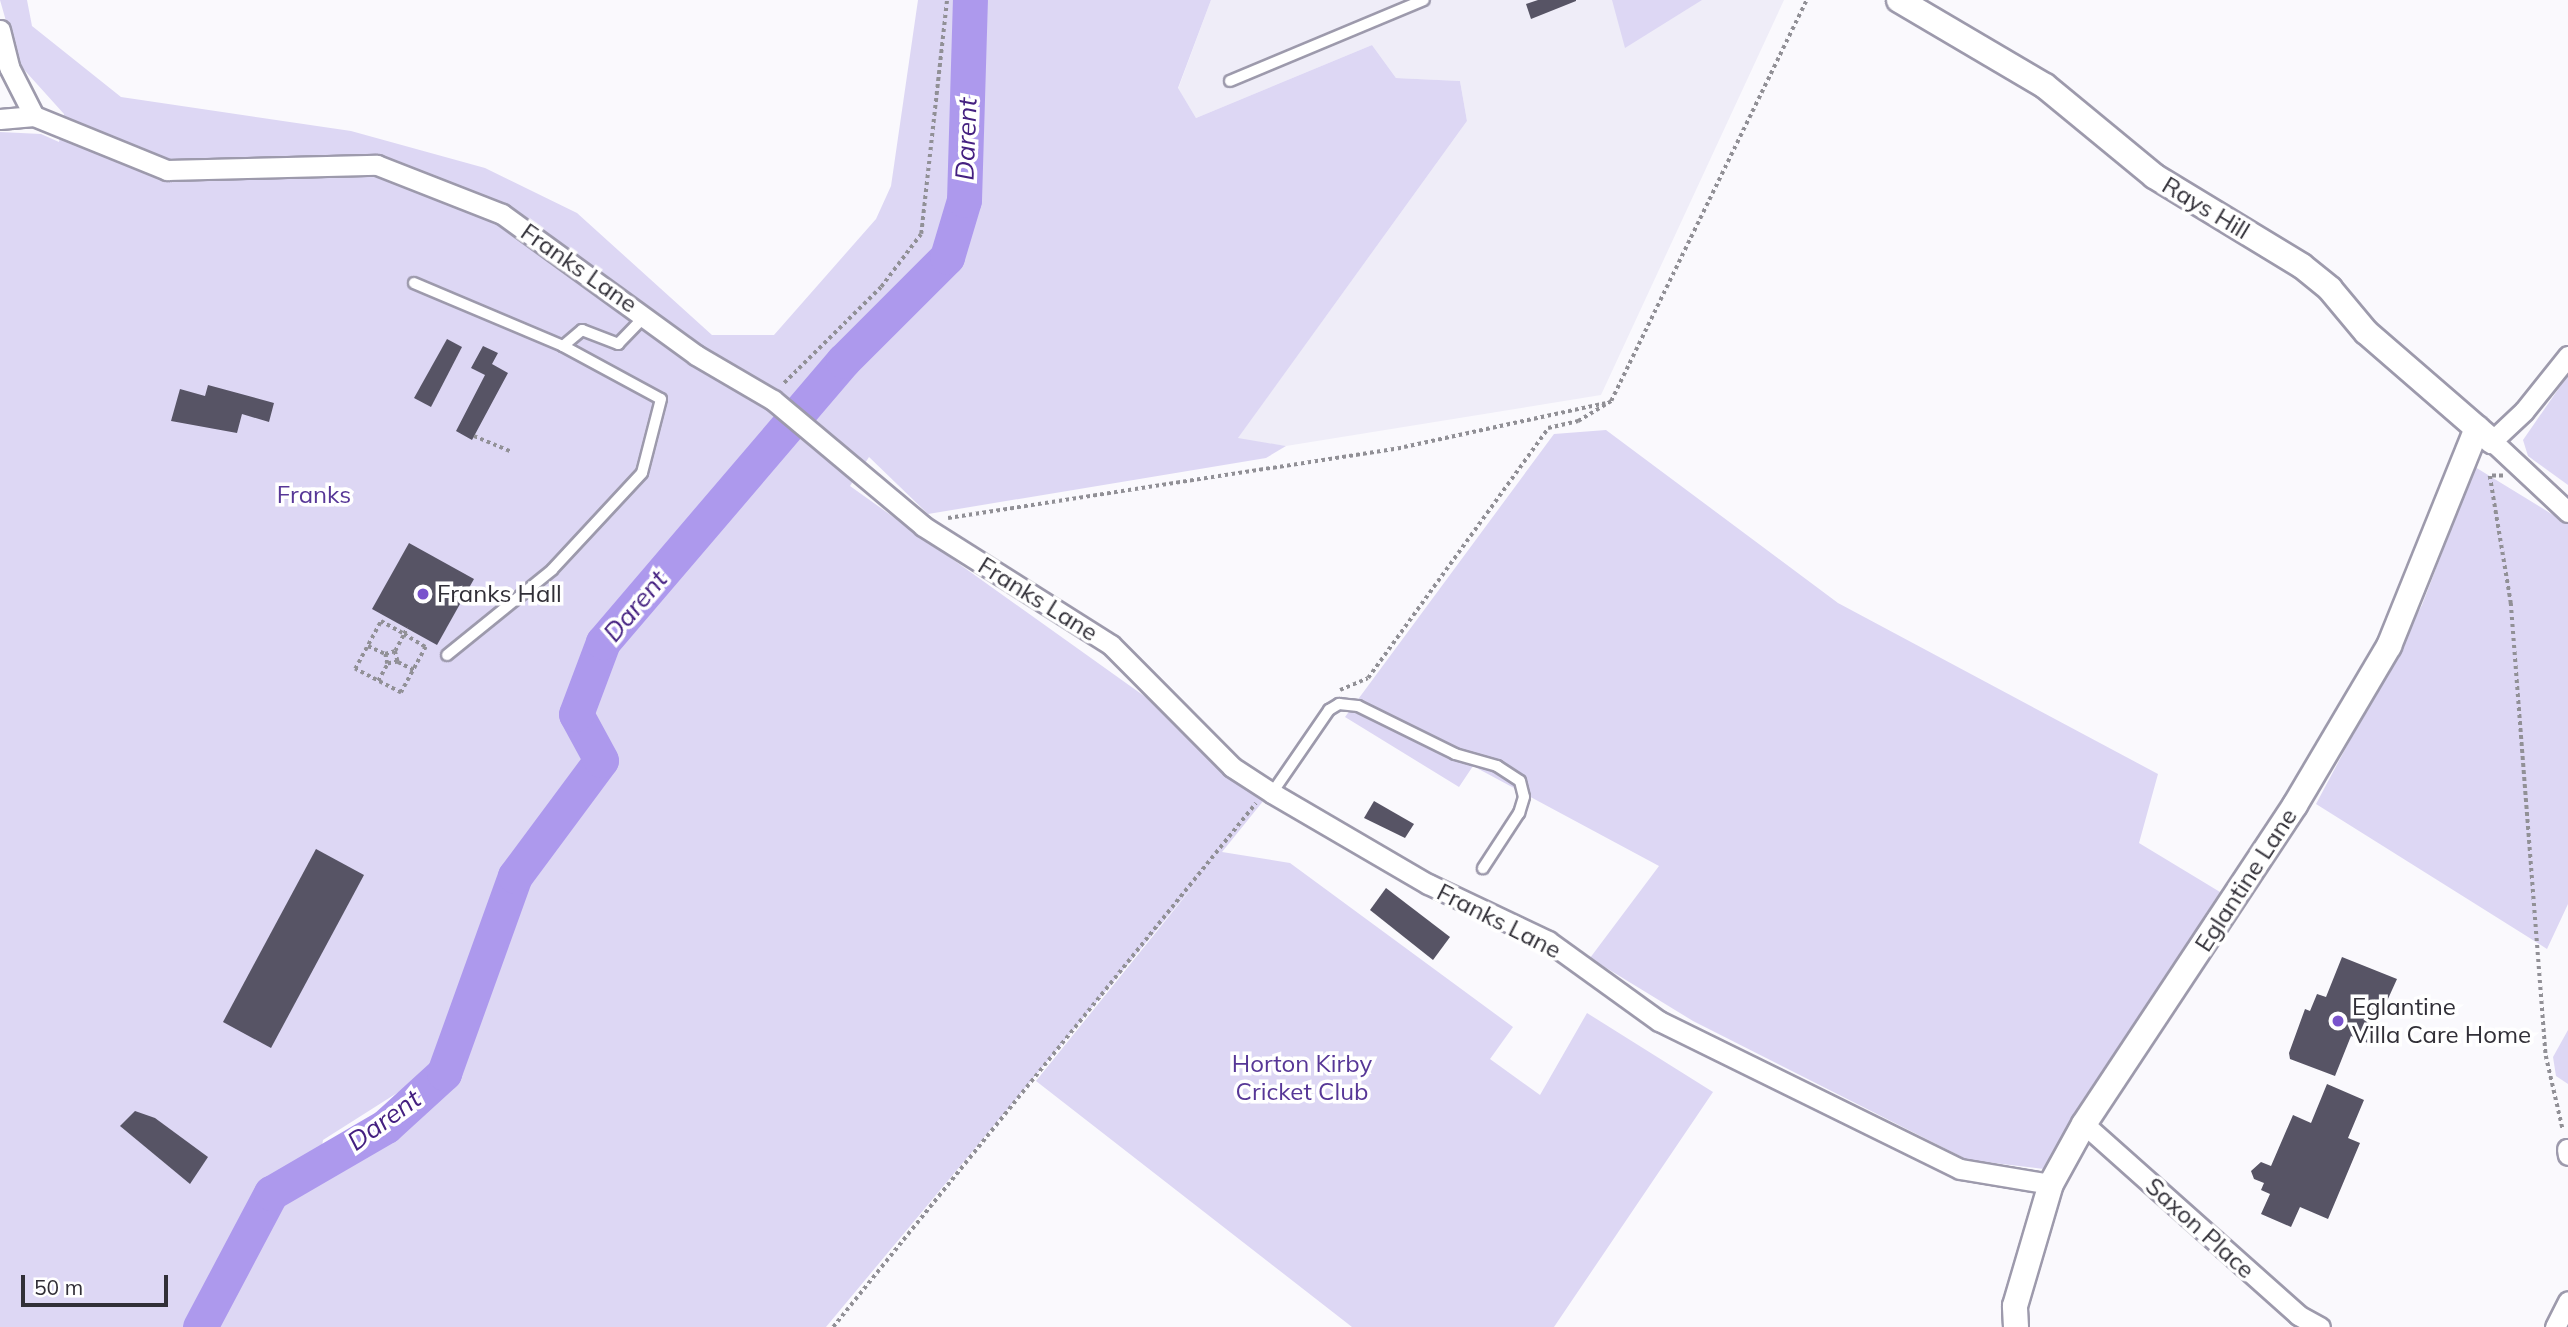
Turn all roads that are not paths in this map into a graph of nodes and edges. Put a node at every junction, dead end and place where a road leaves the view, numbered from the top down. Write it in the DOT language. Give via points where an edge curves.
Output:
graph roads {
  1 [pos="1424,0"];
  2 [pos="1899,0"];
  3 [pos="0,30"];
  4 [pos="1230,81"];
  5 [pos="34,116"];
  6 [pos="0,119"];
  7 [pos="414,284"];
  8 [pos="646,315"];
  9 [pos="564,346"];
  10 [pos="2568,356"];
  11 [pos="2484,434"];
  12 [pos="2568,512"];
  13 [pos="447,654"];
  14 [pos="1270,792"];
  15 [pos="1483,868"];
  16 [pos="2084,1124"];
  17 [pos="2567,1149"];
  18 [pos="2568,1155"];
  19 [pos="2051,1184"];
  20 [pos="2568,1301"];
  21 [pos="2016,1327"];
  22 [pos="2320,1327"];
  23 [pos="2555,1327"];
  1 -- 4 [label="lane"];
  2 -- 11 [label="street, Rays Hill" via="2045,86 2154,176 2302,266 2330,289 2366,332"];
  3 -- 5 [label="street" via="9,67"];
  5 -- 6 [label="street, Franks Lane"];
  5 -- 8 [label="street, Franks Lane" via="167,170 377,165 502,214"];
  7 -- 9 [label="lane"];
  8 -- 9 [label="lane" via="618,344 582,330"];
  8 -- 14 [label="street, Franks Lane" via="696,355 773,400 850,470 923,526 1111,645 1232,767"];
  9 -- 13 [label="lane" via="661,399 642,473 552,570"];
  10 -- 11 [label="street" via="2524,411"];
  11 -- 12 [label="street"];
  11 -- 16 [label="street, Eglantine Lane" via="2389,646 2295,805"];
  14 -- 15 [label="lane" via="1329,710 1339,704 1358,706 1455,754 1497,766 1520,781 1524,797 1519,813"];
  14 -- 19 [label="street, Franks Lane" via="1428,884 1548,941 1659,1021 1960,1170"];
  16 -- 19 [label="street, Eglantine Lane"];
  16 -- 22 [label="street, Saxon Place" via="2298,1315"];
  17 -- 18 [label="street"];
  19 -- 21 [label="street, Eglantine Lane" via="2015,1306"];
  20 -- 23 [label="street"];
}
